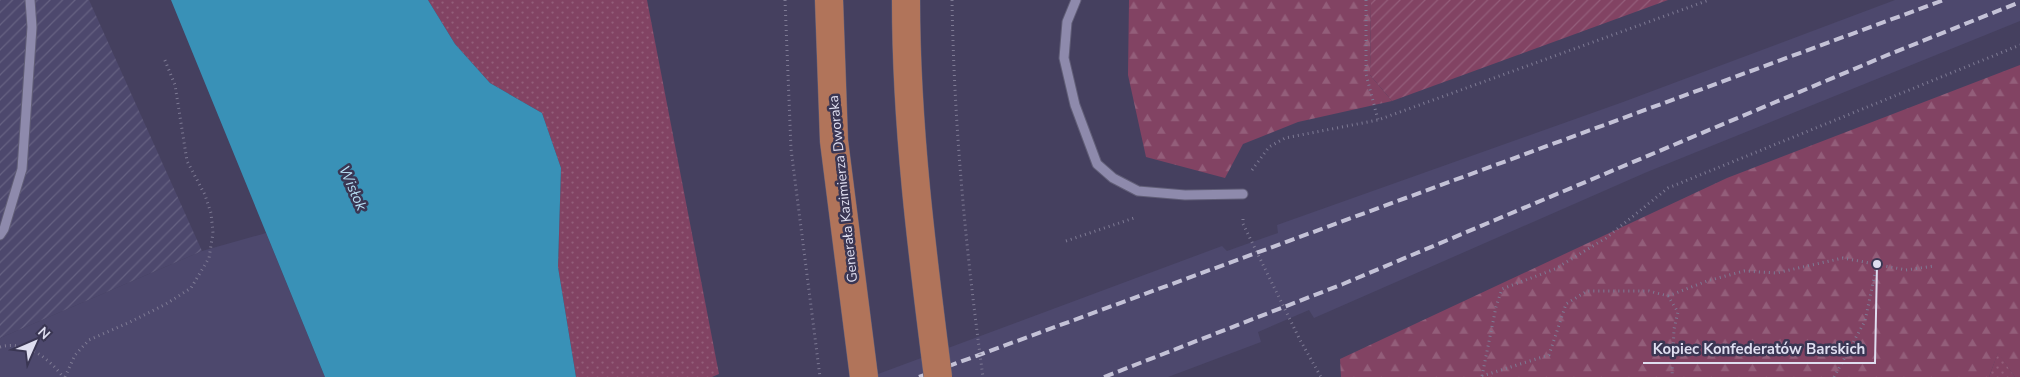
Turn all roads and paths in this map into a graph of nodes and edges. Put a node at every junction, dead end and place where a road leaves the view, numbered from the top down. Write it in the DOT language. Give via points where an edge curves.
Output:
graph roads {
  1 [pos="30,0"];
  2 [pos="785,0"];
  3 [pos="828,0"];
  4 [pos="906,0"];
  5 [pos="952,0"];
  6 [pos="1076,0"];
  7 [pos="1366,0"];
  8 [pos="1709,0"];
  9 [pos="2020,45"];
  10 [pos="164,58"];
  11 [pos="1378,120"];
  12 [pos="1243,194"];
  13 [pos="1127,221"];
  14 [pos="0,235"];
  15 [pos="1066,241"];
  16 [pos="1876,264"];
  17 [pos="1934,266"];
  18 [pos="1668,296"];
  19 [pos="0,347"];
  20 [pos="1482,376"];
  21 [pos="64,377"];
  22 [pos="820,377"];
  23 [pos="864,377"];
  24 [pos="938,377"];
  25 [pos="983,377"];
  26 [pos="1321,377"];
  27 [pos="1672,377"];
  28 [pos="1834,377"];
  1 -- 14 [label="lane" via="32,27 22,170"];
  2 -- 22 [label="path" via="791,149"];
  3 -- 23 [label="main road, Generała Kazimierza Dworaka" via="834,141"];
  4 -- 24 [label="main road, bridge" via="912,138 922,257"];
  5 -- 25 [label="path, bridge" via="960,177"];
  6 -- 12 [label="lane" via="1067,22 1064,58 1075,106 1096,164 1138,192"];
  7 -- 11 [label="path" via="1366,74"];
  8 -- 11 [label="path"];
  9 -- 20 [label="path" via="1668,188 1606,238 1562,265 1502,289"];
  10 -- 21 [label="path" via="175,85 187,161 211,213 213,234 209,258 191,288 166,304 89,340 75,355"];
  11 -- 12 [label="path" via="1285,138 1269,147 1257,162 1246,180"];
  12 -- 26 [label="path" via="1243,224"];
  13 -- 15 [label="path"];
  16 -- 17 [label="path" via="1906,270"];
  16 -- 18 [label="path" via="1843,258 1776,273 1744,271"];
  16 -- 28 [label="path" via="1865,321"];
  18 -- 20 [label="path" via="1649,291 1587,291 1566,304 1549,355"];
  18 -- 27 [label="path" via="1678,312"];
  19 -- 21 [label="path" via="26,348 44,356"];
}
